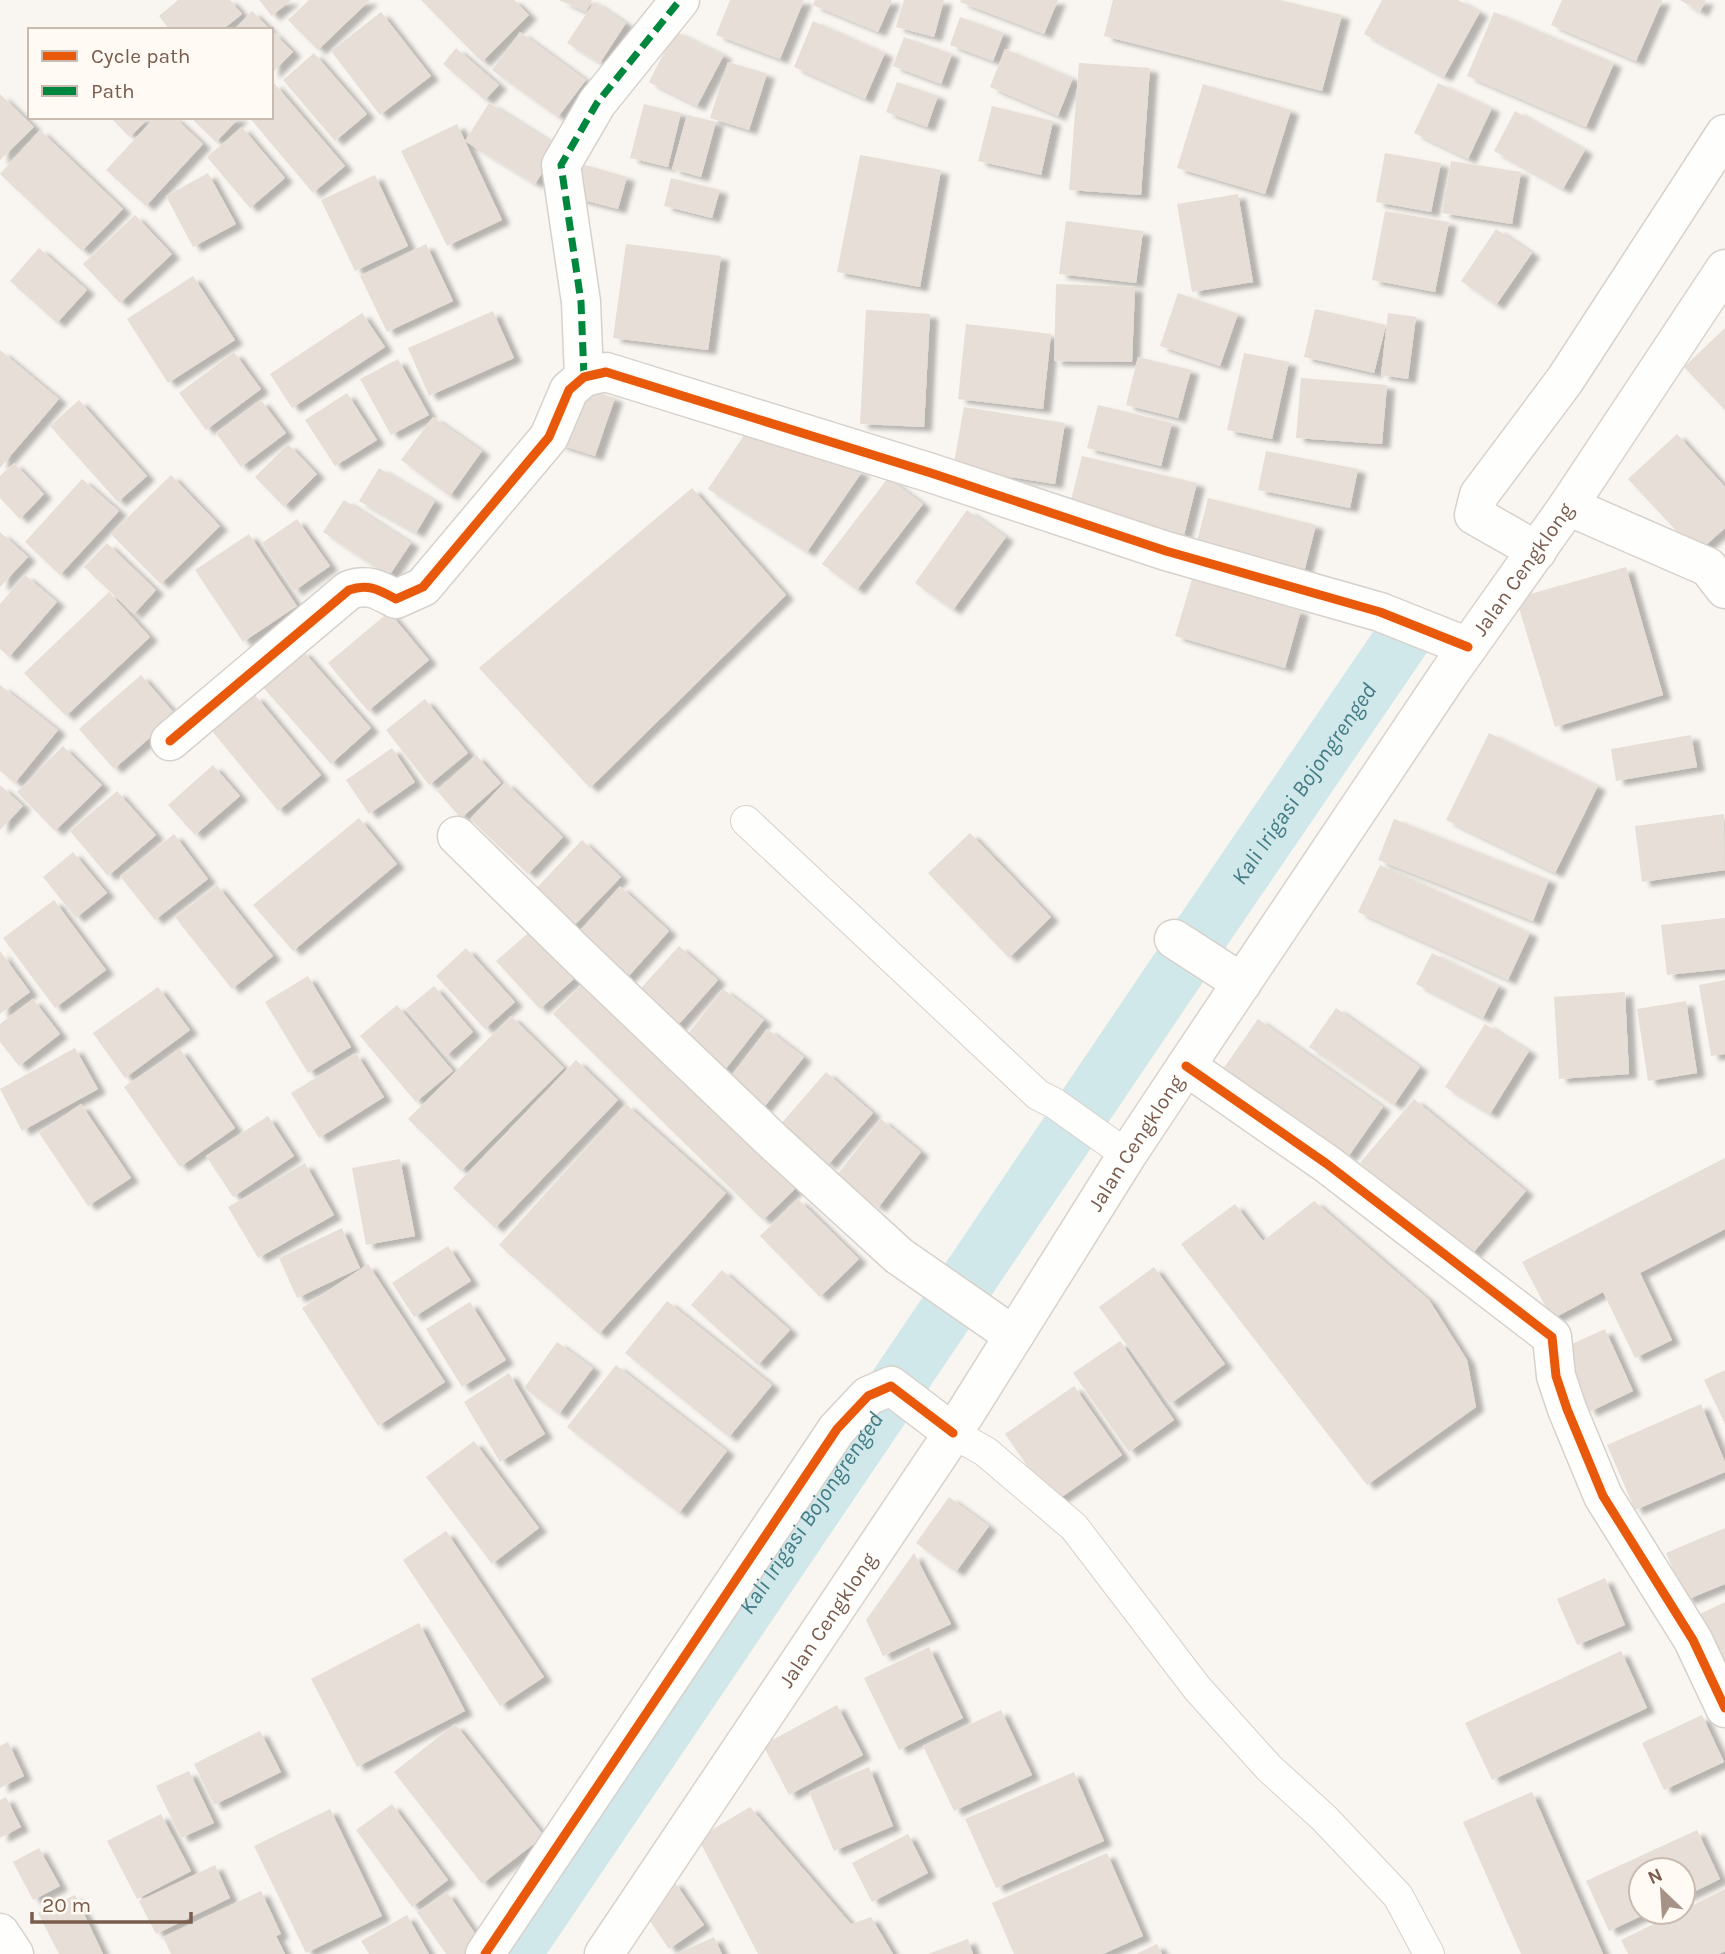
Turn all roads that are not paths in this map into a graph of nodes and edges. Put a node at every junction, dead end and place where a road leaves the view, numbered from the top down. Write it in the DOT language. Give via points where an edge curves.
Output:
graph roads {
  1 [pos="680,0"];
  2 [pos="1725,134"];
  3 [pos="1712,180"];
  4 [pos="1725,269"];
  5 [pos="584,376"];
  6 [pos="1568,506"];
  7 [pos="1528,547"];
  8 [pos="1719,574"];
  9 [pos="1468,647"];
  10 [pos="170,741"];
  11 [pos="747,821"];
  12 [pos="457,836"];
  13 [pos="1174,939"];
  14 [pos="1242,983"];
  15 [pos="1186,1066"];
  16 [pos="1121,1151"];
  17 [pos="1014,1336"];
  18 [pos="946,1428"];
  19 [pos="1725,1708"];
  20 [pos="0,1933"];
  21 [pos="14,1954"];
  22 [pos="485,1954"];
  23 [pos="604,1954"];
  24 [pos="1429,1954"];
  1 -- 5 [label="street" via="597,103 561,165 581,302"];
  2 -- 3 [label="street"];
  3 -- 7 [label="street" via="1479,495 1474,515"];
  4 -- 6 [label="street, Jalan Cengklong"];
  5 -- 9 [label="street" via="606,372 1166,551 1380,612"];
  5 -- 10 [label="street" via="569,390 550,437 423,587 396,599 374,587 349,590"];
  6 -- 7 [label="street, Jalan Cengklong"];
  6 -- 8 [label="street"];
  7 -- 9 [label="street, Jalan Cengklong"];
  9 -- 14 [label="street, Jalan Cengklong"];
  11 -- 16 [label="lane" via="1038,1095"];
  12 -- 17 [label="street" via="783,1151 899,1256"];
  13 -- 14 [label="street"];
  14 -- 15 [label="street, Jalan Cengklong"];
  15 -- 16 [label="street, Jalan Cengklong"];
  15 -- 19 [label="street" via="1327,1164 1552,1337 1556,1376 1603,1496 1693,1640"];
  16 -- 17 [label="street, Jalan Cengklong"];
  17 -- 18 [label="street, Jalan Cengklong"];
  18 -- 22 [label="street" via="891,1386 868,1396 837,1429"];
  18 -- 23 [label="street, Jalan Cengklong"];
  18 -- 24 [label="lane" via="986,1452 1074,1527 1206,1698 1269,1768 1398,1896"];
  20 -- 21 [label="street"];
}
